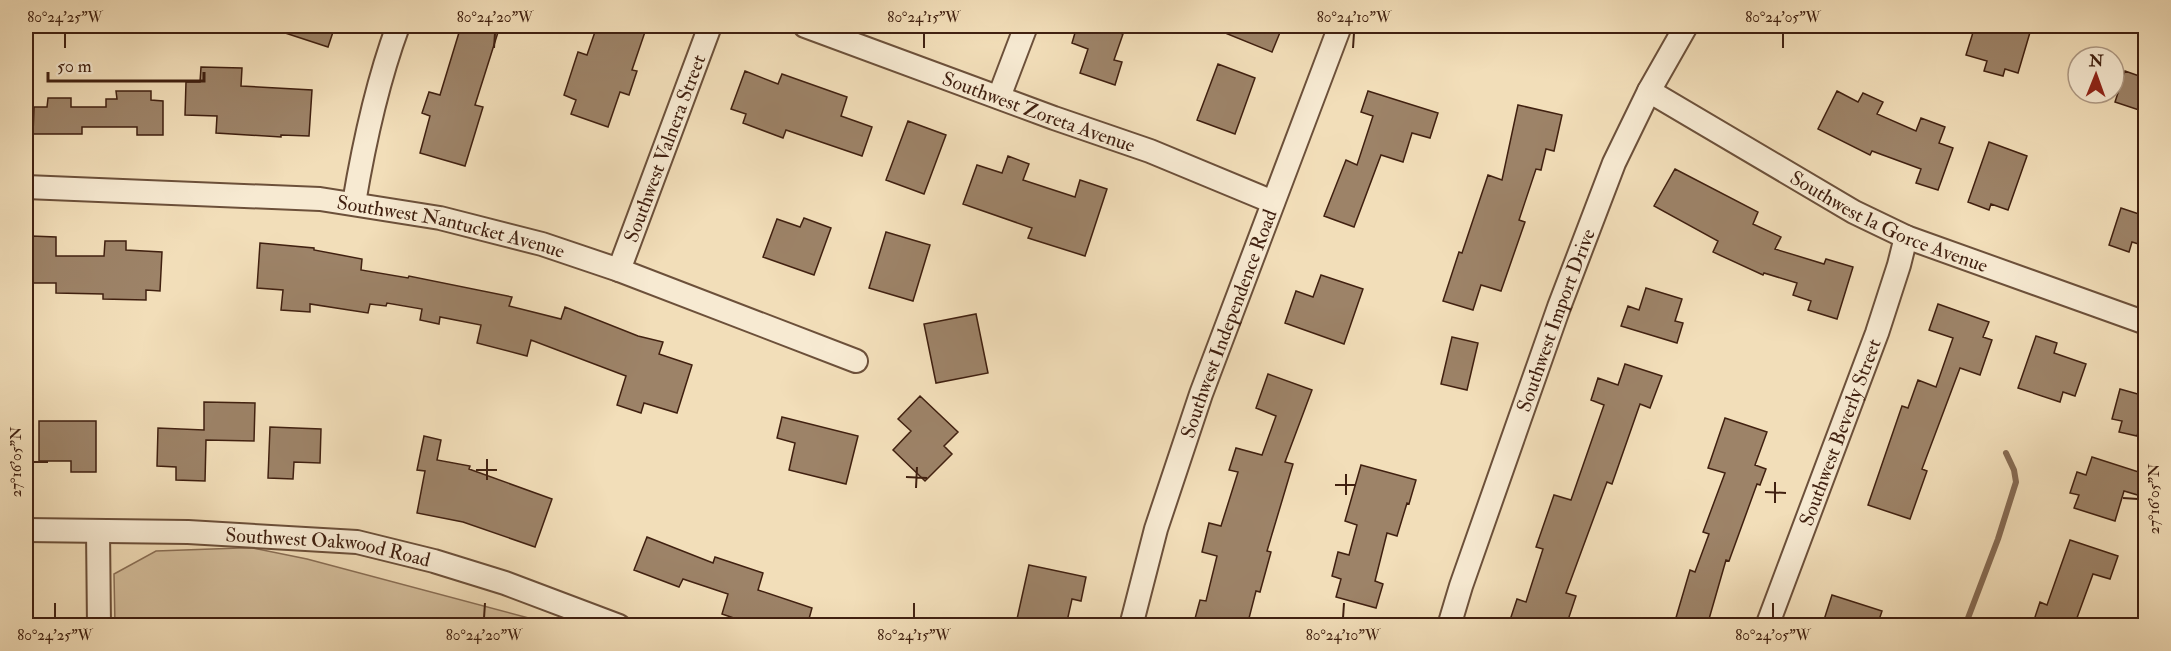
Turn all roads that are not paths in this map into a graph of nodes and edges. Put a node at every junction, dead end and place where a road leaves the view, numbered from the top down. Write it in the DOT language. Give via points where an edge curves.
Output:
graph roads {
  1 [pos="398,26"];
  2 [pos="710,26"];
  3 [pos="805,26"];
  4 [pos="1026,26"];
  5 [pos="1340,26"];
  6 [pos="1686,26"];
  7 [pos="1649,91"];
  8 [pos="999,97"];
  9 [pos="26,187"];
  10 [pos="1273,202"];
  11 [pos="354,203"];
  12 [pos="1906,237"];
  13 [pos="619,270"];
  14 [pos="2145,323"];
  15 [pos="855,361"];
  16 [pos="26,530"];
  17 [pos="98,531"];
  18 [pos="99,626"];
  19 [pos="619,626"];
  20 [pos="1131,626"];
  21 [pos="1449,626"];
  22 [pos="1767,626"];
  1 -- 11 [label="street" via="384,62"];
  2 -- 13 [label="street, Southwest Valnera Street"];
  3 -- 8 [label="street, Southwest Zoreta Avenue"];
  4 -- 8 [label="street"];
  5 -- 10 [label="street, Southwest Independence Road"];
  6 -- 7 [label="street, Southwest Import Drive"];
  7 -- 12 [label="street, Southwest la Gorce Avenue" via="1854,212"];
  7 -- 21 [label="street, Southwest Import Drive" via="1614,163 1558,307"];
  8 -- 10 [label="street, Southwest Zoreta Avenue" via="1150,151"];
  9 -- 11 [label="street, Southwest Nantucket Avenue"];
  10 -- 20 [label="street, Southwest Independence Road" via="1156,528"];
  11 -- 13 [label="street, Southwest Nantucket Avenue" via="452,221 542,244"];
  12 -- 14 [label="street, Southwest la Gorce Avenue"];
  12 -- 22 [label="street, Southwest Beverly Street" via="1877,333"];
  13 -- 15 [label="street, Southwest Nantucket Avenue"];
  16 -- 17 [label="street, Southwest Oakwood Road"];
  17 -- 18 [label="street"];
  17 -- 19 [label="street, Southwest Oakwood Road" via="357,542 505,583"];
}
